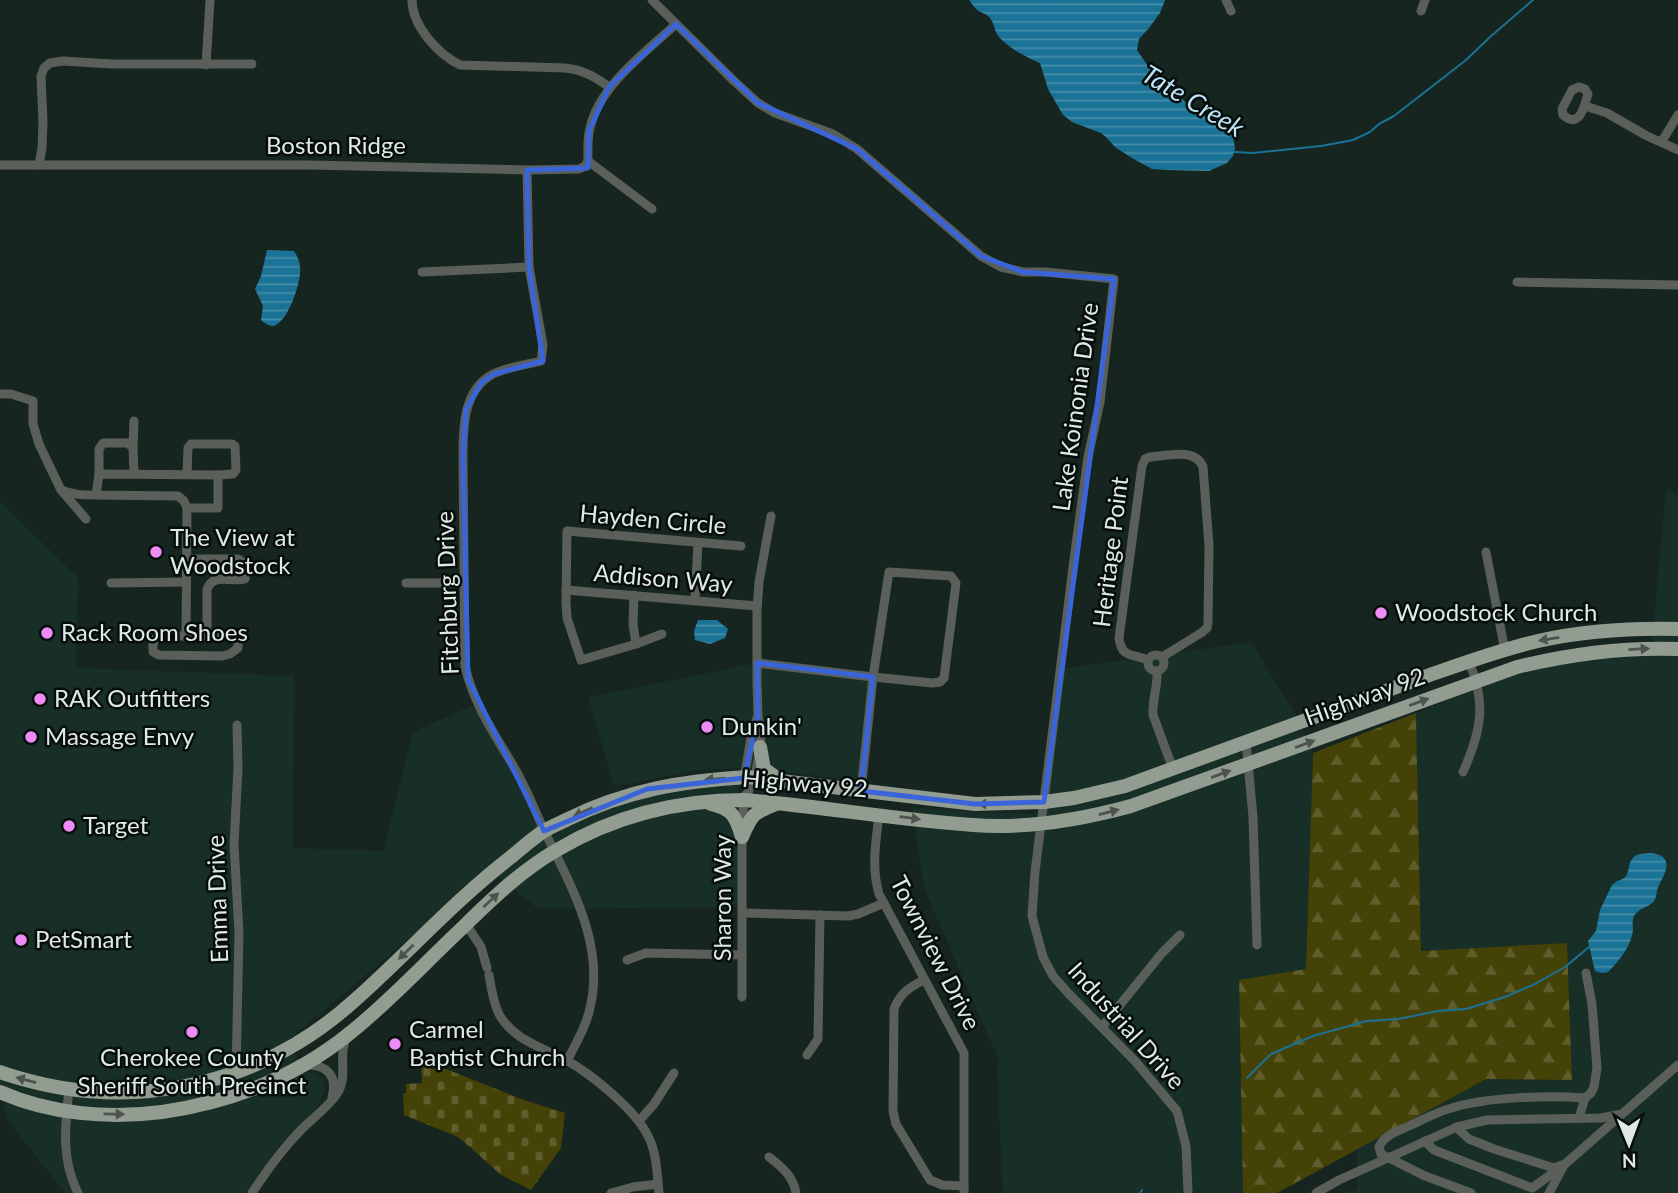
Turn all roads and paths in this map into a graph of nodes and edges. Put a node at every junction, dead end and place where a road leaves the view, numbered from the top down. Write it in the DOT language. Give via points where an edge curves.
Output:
graph roads {
  1 [pos="210,0"];
  2 [pos="412,0"];
  3 [pos="652,0"];
  4 [pos="1226,0"];
  5 [pos="1425,0"];
  6 [pos="1231,10"];
  7 [pos="1421,11"];
  8 [pos="676,24"];
  9 [pos="252,64"];
  10 [pos="206,65"];
  11 [pos="609,87"];
  12 [pos="1585,106"];
  13 [pos="1678,115"];
  14 [pos="1662,142"];
  15 [pos="1678,150"];
  16 [pos="588,161"];
  17 [pos="0,165"];
  18 [pos="39,165"];
  19 [pos="527,170"];
  20 [pos="652,209"];
  21 [pos="529,267"];
  22 [pos="422,272"];
  23 [pos="1517,282"];
  24 [pos="1678,285"];
  25 [pos="0,394"];
  26 [pos="134,421"];
  27 [pos="133,448"];
  28 [pos="99,474"];
  29 [pos="134,474"];
  30 [pos="187,474"];
  31 [pos="218,475"];
  32 [pos="61,490"];
  33 [pos="96,495"];
  34 [pos="187,508"];
  35 [pos="771,516"];
  36 [pos="86,519"];
  37 [pos="698,543"];
  38 [pos="741,546"];
  39 [pos="1486,552"];
  40 [pos="186,559"];
  41 [pos="186,582"];
  42 [pos="111,583"];
  43 [pos="406,583"];
  44 [pos="464,583"];
  45 [pos="566,590"];
  46 [pos="634,595"];
  47 [pos="695,600"];
  48 [pos="757,606"];
  49 [pos="1678,629"];
  50 [pos="662,634"];
  51 [pos="186,636"];
  52 [pos="208,636"];
  53 [pos="636,644"];
  54 [pos="1678,649"];
  55 [pos="1505,650"];
  56 [pos="1162,657"];
  57 [pos="1148,660"];
  58 [pos="1469,662"];
  59 [pos="757,663"];
  60 [pos="1157,671"];
  61 [pos="873,677"];
  62 [pos="1477,681"];
  63 [pos="758,716"];
  64 [pos="237,725"];
  65 [pos="1246,742"];
  66 [pos="760,747"];
  67 [pos="1249,764"];
  68 [pos="1173,769"];
  69 [pos="1463,772"];
  70 [pos="750,778"];
  71 [pos="782,781"];
  72 [pos="861,791"];
  73 [pos="744,800"];
  74 [pos="700,802"];
  75 [pos="1044,802"];
  76 [pos="779,803"];
  77 [pos="879,814"];
  78 [pos="1041,823"];
  79 [pos="544,831"];
  80 [pos="742,837"];
  81 [pos="555,850"];
  82 [pos="884,903"];
  83 [pos="743,913"];
  84 [pos="820,915"];
  85 [pos="466,924"];
  86 [pos="1180,935"];
  87 [pos="1256,944"];
  88 [pos="743,955"];
  89 [pos="627,960"];
  90 [pos="1586,973"];
  91 [pos="925,979"];
  92 [pos="742,997"];
  93 [pos="1102,1027"];
  94 [pos="350,1033"];
  95 [pos="807,1055"];
  96 [pos="567,1061"];
  97 [pos="303,1065"];
  98 [pos="1678,1065"];
  99 [pos="0,1072"];
  100 [pos="236,1072"];
  101 [pos="674,1073"];
  102 [pos="69,1089"];
  103 [pos="0,1092"];
  104 [pos="1585,1098"];
  105 [pos="327,1106"];
  106 [pos="66,1111"];
  107 [pos="1622,1114"];
  108 [pos="1579,1118"];
  109 [pos="639,1121"];
  110 [pos="1456,1127"];
  111 [pos="1425,1141"];
  112 [pos="769,1157"];
  113 [pos="1388,1158"];
  114 [pos="1564,1165"];
  115 [pos="659,1189"];
  116 [pos="964,1190"];
  117 [pos="1529,1191"];
  118 [pos="78,1193"];
  119 [pos="252,1193"];
  120 [pos="611,1193"];
  121 [pos="796,1193"];
  122 [pos="1188,1193"];
  123 [pos="1316,1193"];
  124 [pos="1471,1193"];
  125 [pos="1549,1193"];
  1 -- 10 [label="street"];
  2 -- 11 [label="street" via="423,31 438,51 460,65 572,69 592,74"];
  3 -- 8 [label="street, Lake Koinonia Drive"];
  4 -- 6 [label="street"];
  5 -- 7 [label="street"];
  8 -- 11 [label="street"];
  8 -- 75 [label="street, Lake Koinonia Drive" via="758,103 857,149 981,256 1023,272 1114,279"];
  9 -- 10 [label="street"];
  10 -- 18 [label="street" via="50,63 41,76"];
  11 -- 16 [label="street" via="592,120"];
  12 -- 14 [label="street"];
  13 -- 14 [label="street"];
  14 -- 15 [label="street"];
  16 -- 19 [label="street, Boston Ridge" via="579,169"];
  16 -- 20 [label="street"];
  17 -- 18 [label="street, Boston Ridge"];
  18 -- 19 [label="street, Boston Ridge" via="388,165"];
  19 -- 21 [label="street"];
  21 -- 22 [label="street"];
  21 -- 44 [label="street, Fitchburg Drive" via="543,345 541,361 494,374 481,383 463,422"];
  23 -- 24 [label="street"];
  25 -- 32 [label="street" via="33,401 39,444"];
  26 -- 27 [label="street"];
  27 -- 28 [label="street" via="128,443 103,443"];
  27 -- 29 [label="street"];
  28 -- 29 [label="street"];
  28 -- 33 [label="street"];
  29 -- 30 [label="street"];
  30 -- 31 [label="street"];
  30 -- 31 [label="street" via="191,444 232,444 235,472"];
  31 -- 34 [label="street" via="218,508"];
  32 -- 33 [label="street"];
  32 -- 36 [label="street"];
  33 -- 34 [label="street" via="178,496"];
  34 -- 40 [label="street"];
  35 -- 48 [label="street"];
  37 -- 38 [label="street, Hayden Circle"];
  37 -- 45 [label="street, Hayden Circle" via="567,531"];
  37 -- 47 [label="street"];
  39 -- 55 [label="street"];
  40 -- 41 [label="street"];
  40 -- 52 [label="street" via="238,559 247,567 245,579 209,584"];
  41 -- 42 [label="street"];
  41 -- 51 [label="street"];
  43 -- 44 [label="street"];
  44 -- 79 [label="street, Fitchburg Drive" via="468,678"];
  45 -- 46 [label="street, Addison Way"];
  45 -- 53 [label="street, Hayden Circle" via="567,618 581,660"];
  46 -- 47 [label="street, Addison Way"];
  46 -- 53 [label="street"];
  47 -- 48 [label="street, Addison Way"];
  48 -- 59 [label="street"];
  49 -- 55 [label="main road, Highway 92, one-way" via="1616,629"];
  50 -- 53 [label="street, Hayden Circle"];
  51 -- 52 [label="street"];
  51 -- 52 [label="street" via="156,638 153,652 222,656 238,648 233,637"];
  62 -- 54 [label="main road, Highway 92, one-way" via="1563,657"];
  55 -- 58 [label="main road, Highway 92"];
  56 -- 57 [label="street" via="1155,654"];
  56 -- 57 [label="street, Heritage Point" via="1208,626 1209,546 1203,467 1189,454 1150,457 1142,466 1119,638 1125,653"];
  56 -- 60 [label="street" via="1163,667"];
  57 -- 60 [label="street" via="1149,668"];
  58 -- 62 [label="street"];
  58 -- 65 [label="main road, Highway 92"];
  59 -- 61 [label="street"];
  59 -- 63 [label="street"];
  60 -- 68 [label="street" via="1153,715"];
  61 -- 61 [label="street" via="889,572 951,576 956,583 944,678 933,683"];
  61 -- 72 [label="street"];
  67 -- 62 [label="main road, Highway 92, one-way"];
  62 -- 69 [label="street" via="1480,718"];
  63 -- 66 [label="street"];
  63 -- 70 [label="street" via="752,732"];
  64 -- 100 [label="street, Emma Drive"];
  65 -- 67 [label="street"];
  65 -- 68 [label="main road, Highway 92"];
  66 -- 70 [label="street"];
  66 -- 71 [label="main road" via="764,769"];
  78 -- 67 [label="main road, Highway 92, one-way" via="1131,806"];
  67 -- 87 [label="street"];
  68 -- 75 [label="main road, Highway 92" via="1101,793"];
  70 -- 71 [label="main road, Highway 92"];
  70 -- 73 [label="street"];
  70 -- 79 [label="main road, Highway 92, one-way" via="647,789"];
  71 -- 72 [label="main road, Highway 92"];
  75 -- 72 [label="main road, Highway 92, one-way" via="975,804"];
  73 -- 74 [label="main road, Highway 92"];
  73 -- 76 [label="main road, Highway 92"];
  73 -- 80 [label="street, Sharon Way"];
  74 -- 80 [label="main road" via="733,814"];
  74 -- 81 [label="main road, Highway 92" via="617,821"];
  75 -- 78 [label="street, Industrial Drive"];
  76 -- 77 [label="main road, Highway 92"];
  76 -- 80 [label="main road" via="749,819"];
  77 -- 78 [label="main road, Highway 92, one-way" via="974,825"];
  77 -- 82 [label="street, Townview Drive" via="873,866"];
  78 -- 93 [label="street, Industrial Drive" via="1032,916 1043,957 1054,976"];
  79 -- 81 [label="street, Fitchburg Drive"];
  79 -- 100 [label="main road, Highway 92, one-way" via="481,880 339,1014 294,1045"];
  80 -- 83 [label="street, Sharon Way"];
  85 -- 81 [label="main road, Highway 92, one-way"];
  81 -- 96 [label="street, Fitchburg Drive" via="585,919 594,968 589,1012"];
  82 -- 84 [label="street" via="859,914"];
  82 -- 91 [label="street, Townview Drive"];
  83 -- 84 [label="street"];
  83 -- 88 [label="street, Sharon Way"];
  84 -- 95 [label="street" via="818,1039"];
  85 -- 94 [label="main road, Highway 92"];
  85 -- 96 [label="street" via="481,947 498,1012 513,1032"];
  86 -- 93 [label="street"];
  88 -- 89 [label="street" via="646,953"];
  88 -- 92 [label="street, Sharon Way"];
  90 -- 104 [label="street" via="1597,1068 1594,1087"];
  91 -- 116 [label="street, Townview Drive" via="964,1052"];
  91 -- 116 [label="street" via="906,990 894,1009 893,1111 930,1180"];
  93 -- 122 [label="street, Industrial Drive" via="1177,1111 1186,1146"];
  94 -- 97 [label="main road, Highway 92"];
  94 -- 105 [label="street" via="343,1046 341,1087"];
  96 -- 109 [label="street"];
  97 -- 105 [label="street" via="325,1069 333,1079"];
  106 -- 97 [label="main road, Highway 92, one-way" via="131,1114 175,1110 243,1093"];
  98 -- 107 [label="street"];
  102 -- 99 [label="main road, Highway 92, one-way"];
  100 -- 102 [label="main road, Highway 92" via="194,1085 151,1091"];
  101 -- 109 [label="street"];
  102 -- 106 [label="street"];
  103 -- 106 [label="main road, Highway 92"];
  104 -- 108 [label="street"];
  104 -- 113 [label="street" via="1528,1098 1455,1107 1382,1140 1381,1153"];
  105 -- 119 [label="street" via="280,1153"];
  106 -- 118 [label="street" via="66,1158"];
  107 -- 108 [label="street"];
  107 -- 114 [label="street"];
  108 -- 110 [label="street" via="1487,1120"];
  109 -- 115 [label="street" via="654,1151"];
  110 -- 111 [label="street"];
  110 -- 114 [label="street" via="1469,1139 1494,1149 1554,1168"];
  111 -- 113 [label="street"];
  111 -- 117 [label="street" via="1434,1150"];
  112 -- 121 [label="street" via="791,1178"];
  113 -- 123 [label="street"];
  113 -- 124 [label="street"];
  114 -- 117 [label="street"];
  114 -- 125 [label="street"];
  115 -- 120 [label="street" via="633,1187"];
}
